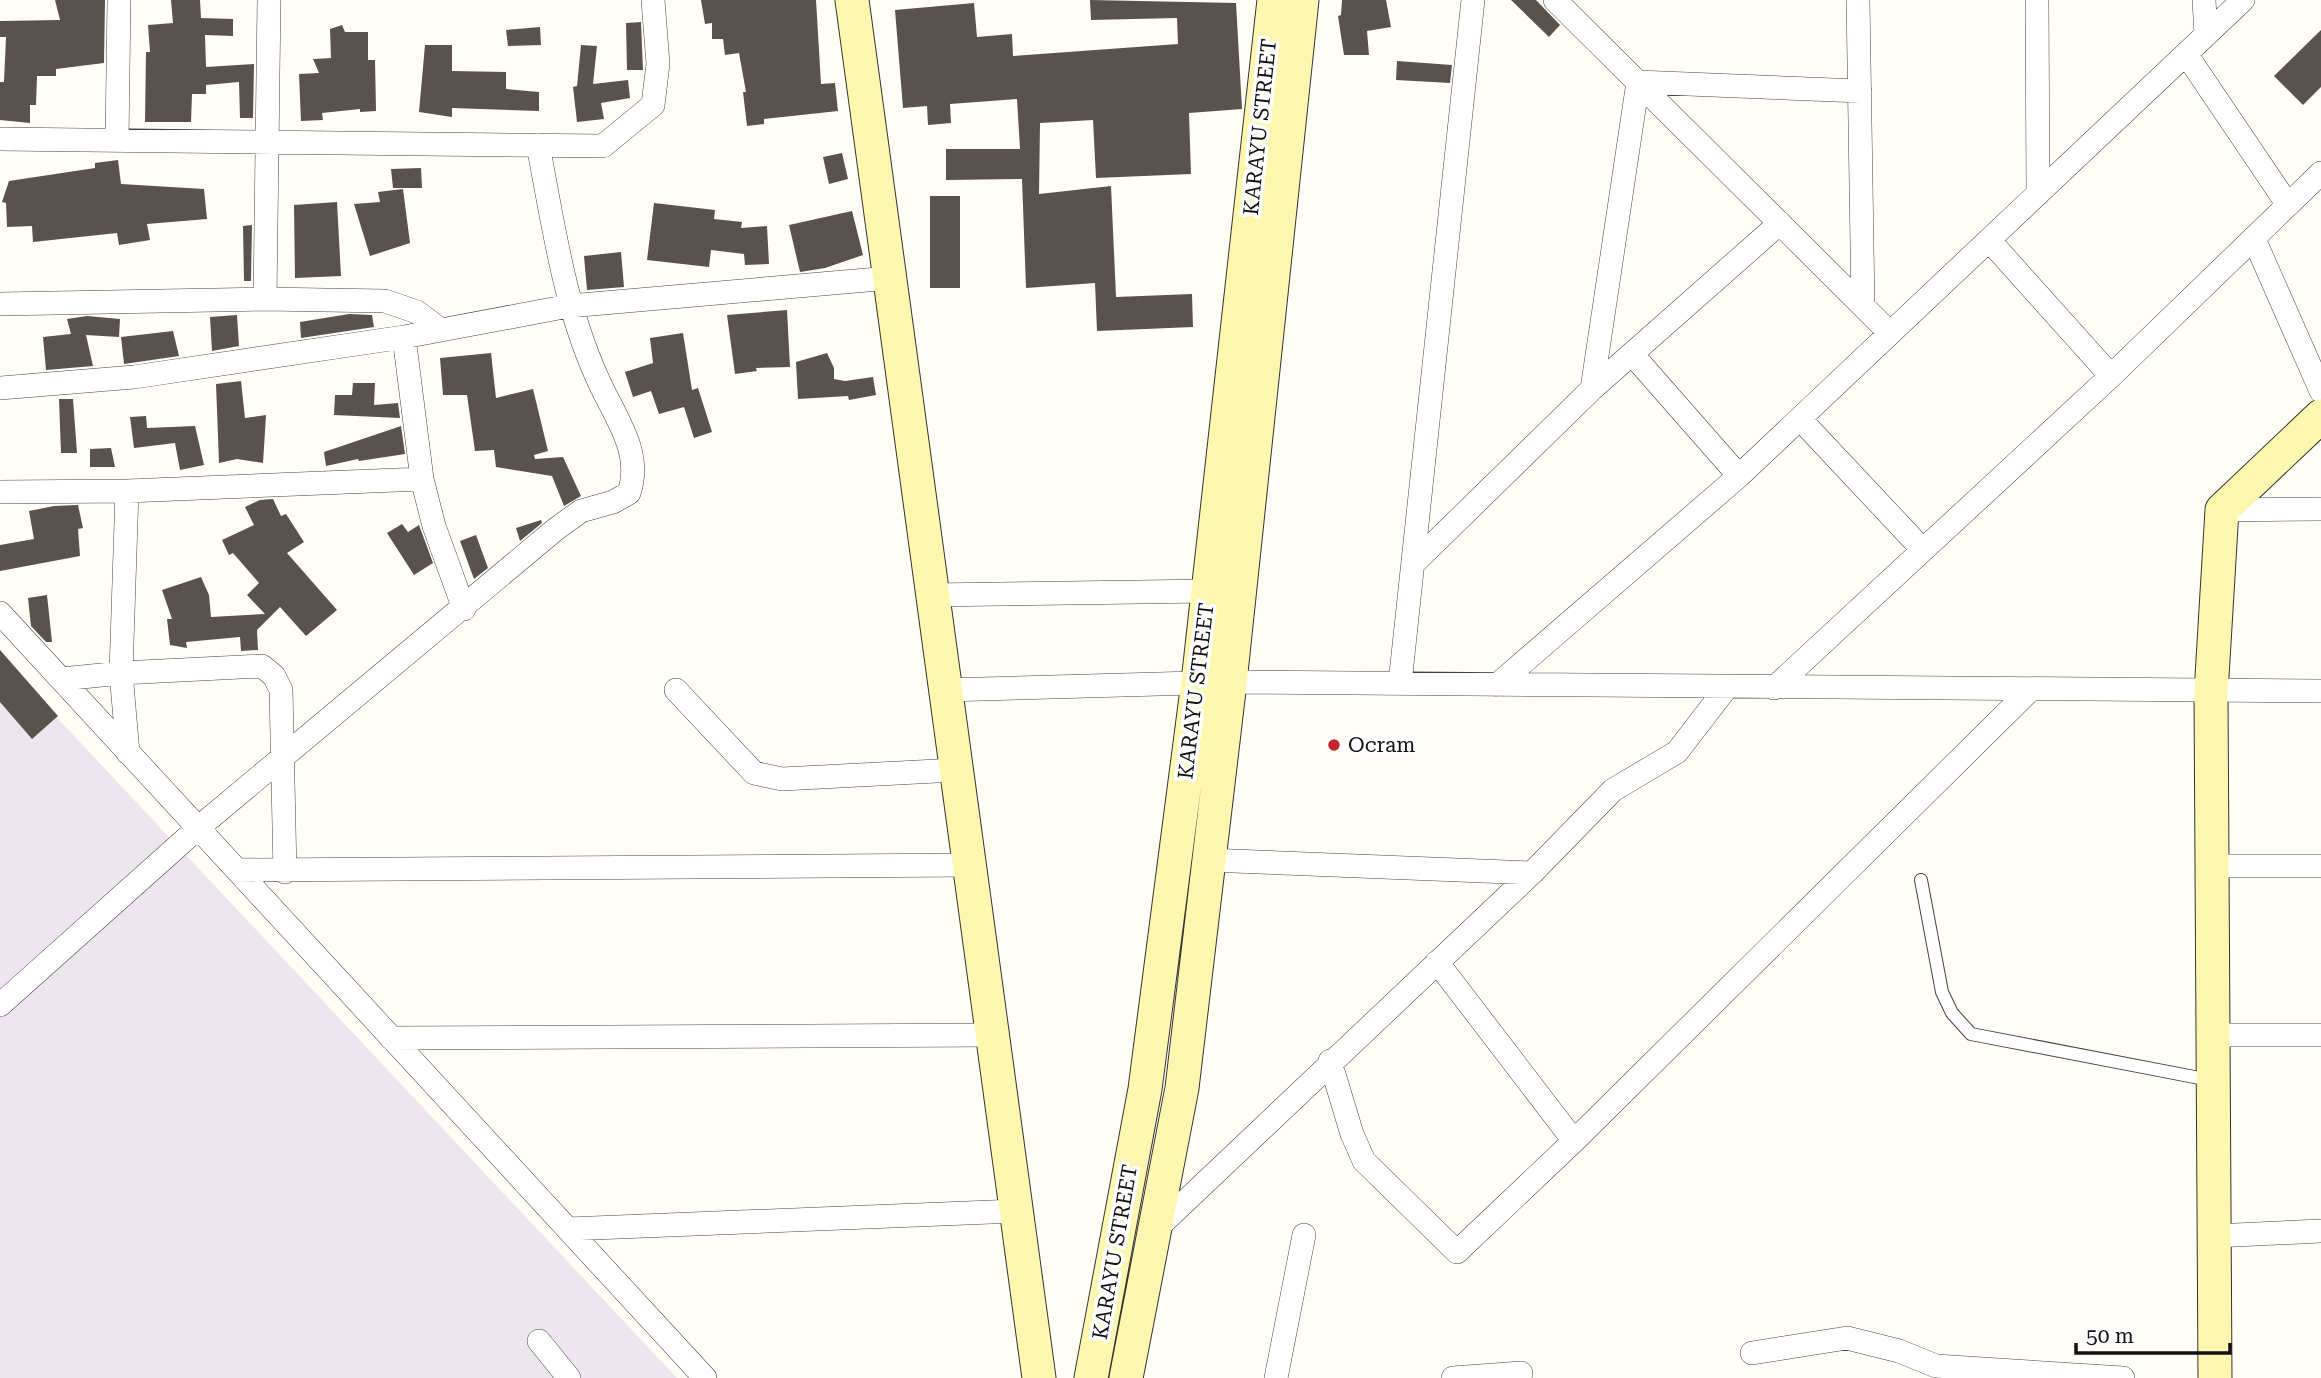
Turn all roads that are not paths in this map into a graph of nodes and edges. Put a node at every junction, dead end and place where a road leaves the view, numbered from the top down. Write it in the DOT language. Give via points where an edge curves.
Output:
graph roads {
  1 [pos="120,0"];
  2 [pos="269,0"];
  3 [pos="653,0"];
  4 [pos="852,0"];
  5 [pos="1274,0"];
  6 [pos="1302,0"];
  7 [pos="1473,0"];
  8 [pos="1555,0"];
  9 [pos="1858,0"];
  10 [pos="2037,0"];
  11 [pos="2204,0"];
  12 [pos="2243,0"];
  13 [pos="2206,36"];
  14 [pos="2186,54"];
  15 [pos="1638,82"];
  16 [pos="1860,91"];
  17 [pos="0,139"];
  18 [pos="117,140"];
  19 [pos="267,142"];
  20 [pos="538,145"];
  21 [pos="2321,173"];
  22 [pos="2038,194"];
  23 [pos="2288,205"];
  24 [pos="1780,223"];
  25 [pos="2254,239"];
  26 [pos="1989,240"];
  27 [pos="890,278"];
  28 [pos="265,299"];
  29 [pos="0,304"];
  30 [pos="569,306"];
  31 [pos="1863,306"];
  32 [pos="442,330"];
  33 [pos="1891,333"];
  34 [pos="404,337"];
  35 [pos="1632,354"];
  36 [pos="2112,376"];
  37 [pos="0,388"];
  38 [pos="1592,389"];
  39 [pos="2321,391"];
  40 [pos="2321,416"];
  41 [pos="1800,419"];
  42 [pos="1739,476"];
  43 [pos="422,479"];
  44 [pos="127,491"];
  45 [pos="0,492"];
  46 [pos="2321,509"];
  47 [pos="2222,510"];
  48 [pos="1923,550"];
  49 [pos="1415,562"];
  50 [pos="1208,591"];
  51 [pos="933,595"];
  52 [pos="464,609"];
  53 [pos="0,613"];
  54 [pos="121,673"];
  55 [pos="62,679"];
  56 [pos="1214,682"];
  57 [pos="1400,684"];
  58 [pos="1497,685"];
  59 [pos="1727,687"];
  60 [pos="1774,688"];
  61 [pos="945,690"];
  62 [pos="676,691"];
  63 [pos="2029,691"];
  64 [pos="2321,691"];
  65 [pos="2211,693"];
  66 [pos="128,753"];
  67 [pos="281,760"];
  68 [pos="956,770"];
  69 [pos="198,828"];
  70 [pos="1207,860"];
  71 [pos="969,865"];
  72 [pos="2212,866"];
  73 [pos="2321,866"];
  74 [pos="237,870"];
  75 [pos="285,872"];
  76 [pos="1532,873"];
  77 [pos="1921,880"];
  78 [pos="1437,962"];
  79 [pos="0,1004"];
  80 [pos="992,1035"];
  81 [pos="2214,1035"];
  82 [pos="2321,1035"];
  83 [pos="391,1038"];
  84 [pos="1330,1061"];
  85 [pos="2214,1081"];
  86 [pos="1574,1141"];
  87 [pos="1016,1211"];
  88 [pos="568,1229"];
  89 [pos="1154,1231"];
  90 [pos="2321,1231"];
  91 [pos="1304,1235"];
  92 [pos="2214,1236"];
  93 [pos="539,1341"];
  94 [pos="1752,1353"];
  95 [pos="1521,1373"];
  96 [pos="569,1378"];
  97 [pos="705,1378"];
  98 [pos="1038,1378"];
  99 [pos="1091,1378"];
  100 [pos="1126,1378"];
  101 [pos="1276,1378"];
  102 [pos="1453,1378"];
  103 [pos="2123,1378"];
  104 [pos="2215,1378"];
  1 -- 18 [label="street"];
  2 -- 19 [label="street"];
  3 -- 20 [label="street" via="658,64 653,105 603,146"];
  4 -- 27 [label="main road"];
  5 -- 50 [label="main road, KARAYU STREET"];
  6 -- 56 [label="main road, KARAYU STREET"];
  7 -- 49 [label="street"];
  8 -- 15 [label="street"];
  9 -- 16 [label="street"];
  10 -- 22 [label="street"];
  11 -- 13 [label="street"];
  12 -- 13 [label="street"];
  13 -- 14 [label="street"];
  14 -- 22 [label="street"];
  14 -- 23 [label="street"];
  15 -- 16 [label="street"];
  15 -- 24 [label="street"];
  15 -- 38 [label="street"];
  16 -- 31 [label="street"];
  17 -- 18 [label="street"];
  18 -- 19 [label="street"];
  19 -- 20 [label="street"];
  19 -- 28 [label="street"];
  20 -- 30 [label="street"];
  21 -- 23 [label="street"];
  22 -- 26 [label="street"];
  23 -- 25 [label="street"];
  24 -- 31 [label="street"];
  24 -- 35 [label="street"];
  25 -- 36 [label="street"];
  25 -- 39 [label="street"];
  26 -- 33 [label="street"];
  26 -- 36 [label="street"];
  27 -- 30 [label="street"];
  27 -- 51 [label="main road"];
  28 -- 29 [label="street"];
  28 -- 32 [label="street" via="385,301 417,312"];
  30 -- 32 [label="street"];
  30 -- 52 [label="street" via="631,449 635,475 629,493 581,511"];
  31 -- 33 [label="street"];
  32 -- 34 [label="street"];
  33 -- 41 [label="street"];
  34 -- 37 [label="street" via="134,377"];
  34 -- 43 [label="street"];
  35 -- 38 [label="street"];
  35 -- 42 [label="street"];
  36 -- 48 [label="street"];
  38 -- 49 [label="street"];
  40 -- 47 [label="main road"];
  41 -- 42 [label="street"];
  41 -- 48 [label="street"];
  42 -- 58 [label="street"];
  43 -- 44 [label="street"];
  43 -- 52 [label="street" via="433,526"];
  44 -- 45 [label="street"];
  44 -- 54 [label="street"];
  46 -- 47 [label="street"];
  47 -- 65 [label="main road"];
  48 -- 60 [label="street"];
  49 -- 57 [label="street"];
  50 -- 51 [label="street"];
  50 -- 56 [label="main road, KARAYU STREET"];
  51 -- 61 [label="main road"];
  52 -- 67 [label="street"];
  53 -- 55 [label="street"];
  54 -- 55 [label="street"];
  54 -- 66 [label="street"];
  54 -- 67 [label="street" via="262,666 281,690"];
  55 -- 66 [label="street"];
  56 -- 57 [label="street"];
  56 -- 61 [label="street"];
  56 -- 70 [label="main road, KARAYU STREET"];
  56 -- 99 [label="main road, KARAYU STREET"];
  57 -- 58 [label="street"];
  58 -- 59 [label="street"];
  59 -- 60 [label="street"];
  59 -- 76 [label="street" via="1677,752 1613,790"];
  60 -- 63 [label="street"];
  61 -- 68 [label="main road"];
  62 -- 68 [label="street" via="754,773 782,779"];
  63 -- 65 [label="street"];
  63 -- 86 [label="street"];
  64 -- 65 [label="street"];
  65 -- 72 [label="main road"];
  66 -- 69 [label="street"];
  67 -- 69 [label="street"];
  67 -- 75 [label="street"];
  68 -- 71 [label="main road"];
  69 -- 74 [label="street"];
  69 -- 79 [label="street"];
  70 -- 76 [label="street"];
  70 -- 89 [label="main road, KARAYU STREET" via="1182,1088"];
  71 -- 75 [label="street"];
  71 -- 80 [label="main road"];
  72 -- 73 [label="street"];
  72 -- 81 [label="main road"];
  74 -- 75 [label="street"];
  74 -- 83 [label="street"];
  76 -- 78 [label="street"];
  77 -- 85 [label="lane" via="1942,992 1952,1013 1971,1034"];
  78 -- 84 [label="street"];
  78 -- 86 [label="street"];
  80 -- 83 [label="street"];
  80 -- 87 [label="main road"];
  81 -- 82 [label="street"];
  81 -- 85 [label="main road"];
  83 -- 88 [label="street"];
  84 -- 86 [label="street" via="1364,1161 1457,1252"];
  84 -- 89 [label="street"];
  85 -- 92 [label="main road"];
  87 -- 88 [label="street"];
  87 -- 98 [label="main road"];
  88 -- 97 [label="street"];
  89 -- 100 [label="main road, KARAYU STREET"];
  90 -- 92 [label="street"];
  91 -- 101 [label="street"];
  92 -- 104 [label="main road"];
  93 -- 96 [label="street"];
  94 -- 103 [label="street" via="1847,1338 1936,1366"];
  95 -- 102 [label="street"];
}
